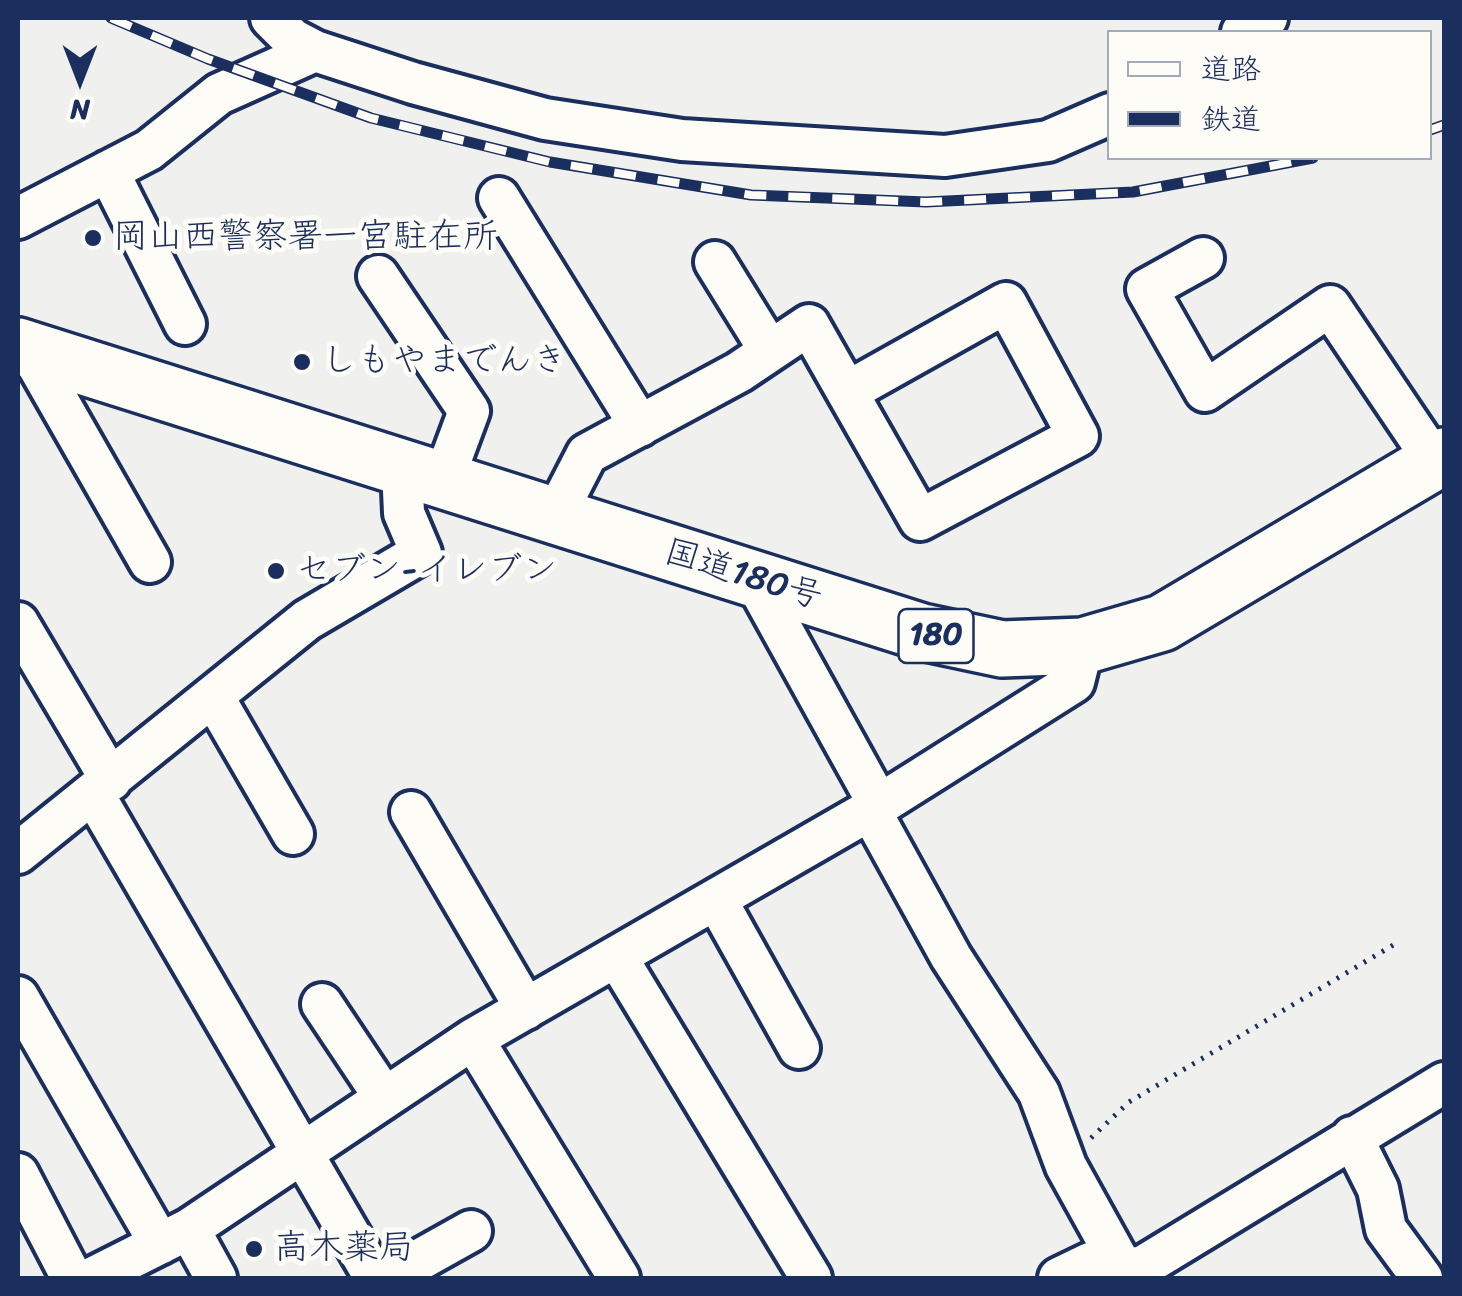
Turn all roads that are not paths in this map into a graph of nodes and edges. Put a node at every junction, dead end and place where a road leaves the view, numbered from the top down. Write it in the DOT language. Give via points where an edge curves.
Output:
graph roads {
  1 [pos="271,18"];
  2 [pos="315,52"];
  3 [pos="1107,115"];
  4 [pos="108,172"];
  5 [pos="498,198"];
  6 [pos="18,218"];
  7 [pos="1204,258"];
  8 [pos="714,262"];
  9 [pos="378,276"];
  10 [pos="186,324"];
  11 [pos="23,348"];
  12 [pos="770,351"];
  13 [pos="847,392"];
  14 [pos="640,426"];
  15 [pos="1440,459"];
  16 [pos="423,474"];
  17 [pos="554,516"];
  18 [pos="150,562"];
  19 [pos="754,579"];
  20 [pos="18,623"];
  21 [pos="1083,646"];
  22 [pos="213,696"];
  23 [pos="102,786"];
  24 [pos="875,807"];
  25 [pos="411,812"];
  26 [pos="293,834"];
  27 [pos="18,853"];
  28 [pos="717,901"];
  29 [pos="618,959"];
  30 [pos="322,1004"];
  31 [pos="20,1006"];
  32 [pos="526,1009"];
  33 [pos="473,1039"];
  34 [pos="799,1048"];
  35 [pos="1444,1082"];
  36 [pos="384,1098"];
  37 [pos="1352,1136"];
  38 [pos="303,1156"];
  39 [pos="18,1174"];
  40 [pos="471,1231"];
  41 [pos="174,1236"];
  42 [pos="1122,1271"];
  43 [pos="72,1278"];
  44 [pos="92,1278"];
  45 [pos="216,1278"];
  46 [pos="375,1278"];
  47 [pos="387,1278"];
  48 [pos="619,1278"];
  49 [pos="810,1278"];
  50 [pos="1058,1278"];
  51 [pos="1422,1278"];
  1 -- 2 [label="street"];
  2 -- 3 [label="street" via="546,119 778,148 929,156 995,152 1048,141"];
  2 -- 4 [label="street" via="220,94 150,150"];
  4 -- 6 [label="street"];
  4 -- 10 [label="street"];
  5 -- 14 [label="street"];
  7 -- 15 [label="street" via="1148,289 1206,391 1330,306"];
  8 -- 12 [label="street"];
  9 -- 16 [label="street" via="469,411"];
  11 -- 16 [label="highway, 国道180号 / 180"];
  11 -- 18 [label="street"];
  12 -- 13 [label="street" via="809,326"];
  12 -- 14 [label="street"];
  13 -- 13 [label="street" via="920,520 1078,436 1006,303"];
  14 -- 17 [label="street" via="587,454"];
  15 -- 21 [label="highway, 国道180号 / 180" via="1162,623"];
  16 -- 17 [label="highway, 国道180号 / 180"];
  16 -- 22 [label="street" via="404,513 420,553 306,620"];
  17 -- 19 [label="highway, 国道180号 / 180"];
  19 -- 21 [label="highway, 国道180号 / 180" via="965,643 1002,649"];
  19 -- 24 [label="street"];
  20 -- 23 [label="street"];
  21 -- 24 [label="street" via="1074,682"];
  22 -- 23 [label="street"];
  22 -- 26 [label="street"];
  23 -- 27 [label="street"];
  23 -- 38 [label="street"];
  24 -- 28 [label="street"];
  24 -- 42 [label="street" via="951,958 1039,1094 1066,1166"];
  25 -- 32 [label="street"];
  28 -- 29 [label="street"];
  28 -- 34 [label="street"];
  29 -- 32 [label="street"];
  29 -- 49 [label="street"];
  30 -- 36 [label="street"];
  31 -- 41 [label="street"];
  32 -- 33 [label="street"];
  33 -- 36 [label="street"];
  33 -- 48 [label="street"];
  35 -- 37 [label="street"];
  36 -- 38 [label="street"];
  37 -- 42 [label="street" via="1140,1268"];
  37 -- 51 [label="street" via="1378,1189 1386,1229"];
  38 -- 41 [label="street"];
  38 -- 46 [label="street"];
  39 -- 43 [label="street"];
  40 -- 47 [label="street"];
  41 -- 44 [label="street"];
  41 -- 45 [label="street"];
  42 -- 50 [label="street" via="1090,1262"];
}
